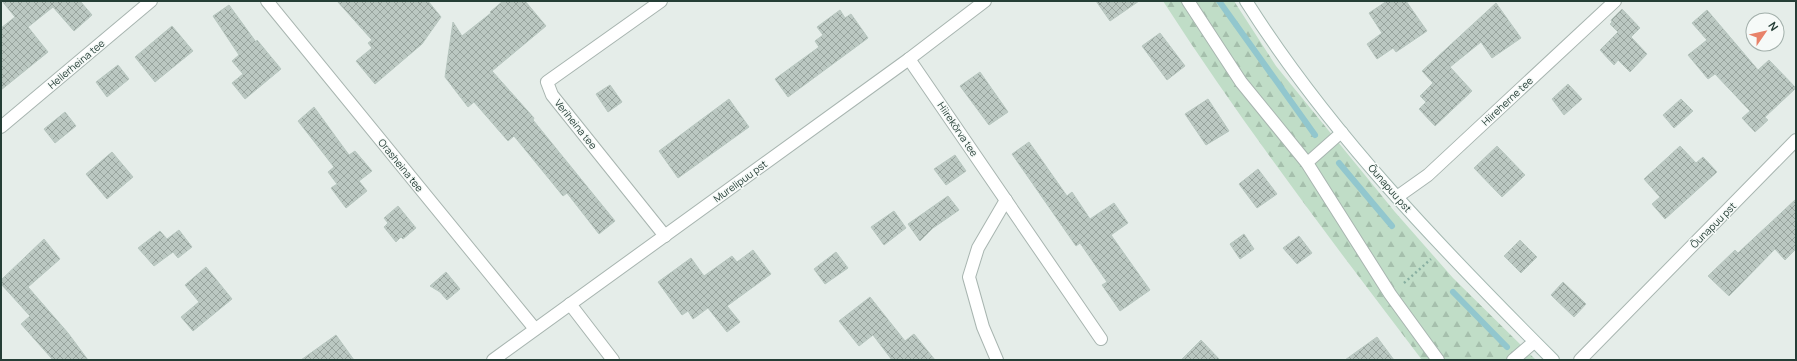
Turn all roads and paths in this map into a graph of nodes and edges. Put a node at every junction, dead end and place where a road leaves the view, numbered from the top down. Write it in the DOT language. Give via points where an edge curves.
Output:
graph roads {
  1 [pos="151,1"];
  2 [pos="267,1"];
  3 [pos="661,1"];
  4 [pos="985,1"];
  5 [pos="1188,1"];
  6 [pos="1246,1"];
  7 [pos="1615,1"];
  8 [pos="910,59"];
  9 [pos="1,127"];
  10 [pos="1342,132"];
  11 [pos="1796,140"];
  12 [pos="1307,163"];
  13 [pos="1397,197"];
  14 [pos="1006,200"];
  15 [pos="665,236"];
  16 [pos="1426,254"];
  17 [pos="1390,294"];
  18 [pos="570,304"];
  19 [pos="535,330"];
  20 [pos="1101,340"];
  21 [pos="1534,342"];
  22 [pos="493,360"];
  23 [pos="613,360"];
  24 [pos="997,360"];
  25 [pos="1438,360"];
  26 [pos="1513,360"];
  27 [pos="1553,360"];
  28 [pos="1580,360"];
  1 -- 9 [label="street, Hellerheina tee"];
  2 -- 19 [label="street, Orasheina tee"];
  3 -- 15 [label="street, Veriheina tee" via="547,82 552,94"];
  4 -- 8 [label="street, Murelipuu pst"];
  5 -- 12 [label="street" via="1241,82"];
  6 -- 10 [label="street, Õunapuu pst" via="1267,34"];
  7 -- 13 [label="street, Hiireherne tee" via="1428,175"];
  8 -- 14 [label="street, Hiirekõrva tee"];
  8 -- 15 [label="street, Murelipuu pst"];
  10 -- 12 [label="lane"];
  10 -- 13 [label="street, Õunapuu pst"];
  11 -- 28 [label="street, Õunapuu pst"];
  12 -- 17 [label="street"];
  13 -- 21 [label="street, Õunapuu pst" via="1444,250"];
  14 -- 20 [label="street, Hiirekõrva tee"];
  14 -- 24 [label="street" via="978,248 969,277 982,327"];
  15 -- 18 [label="street, Murelipuu pst"];
  16 -- 17 [label="path" via="1432,260"];
  17 -- 25 [label="street"];
  18 -- 19 [label="street, Murelipuu pst"];
  18 -- 23 [label="street"];
  19 -- 22 [label="street, Murelipuu pst"];
  21 -- 26 [label="street"];
  21 -- 27 [label="street, Õunapuu pst"];
}
